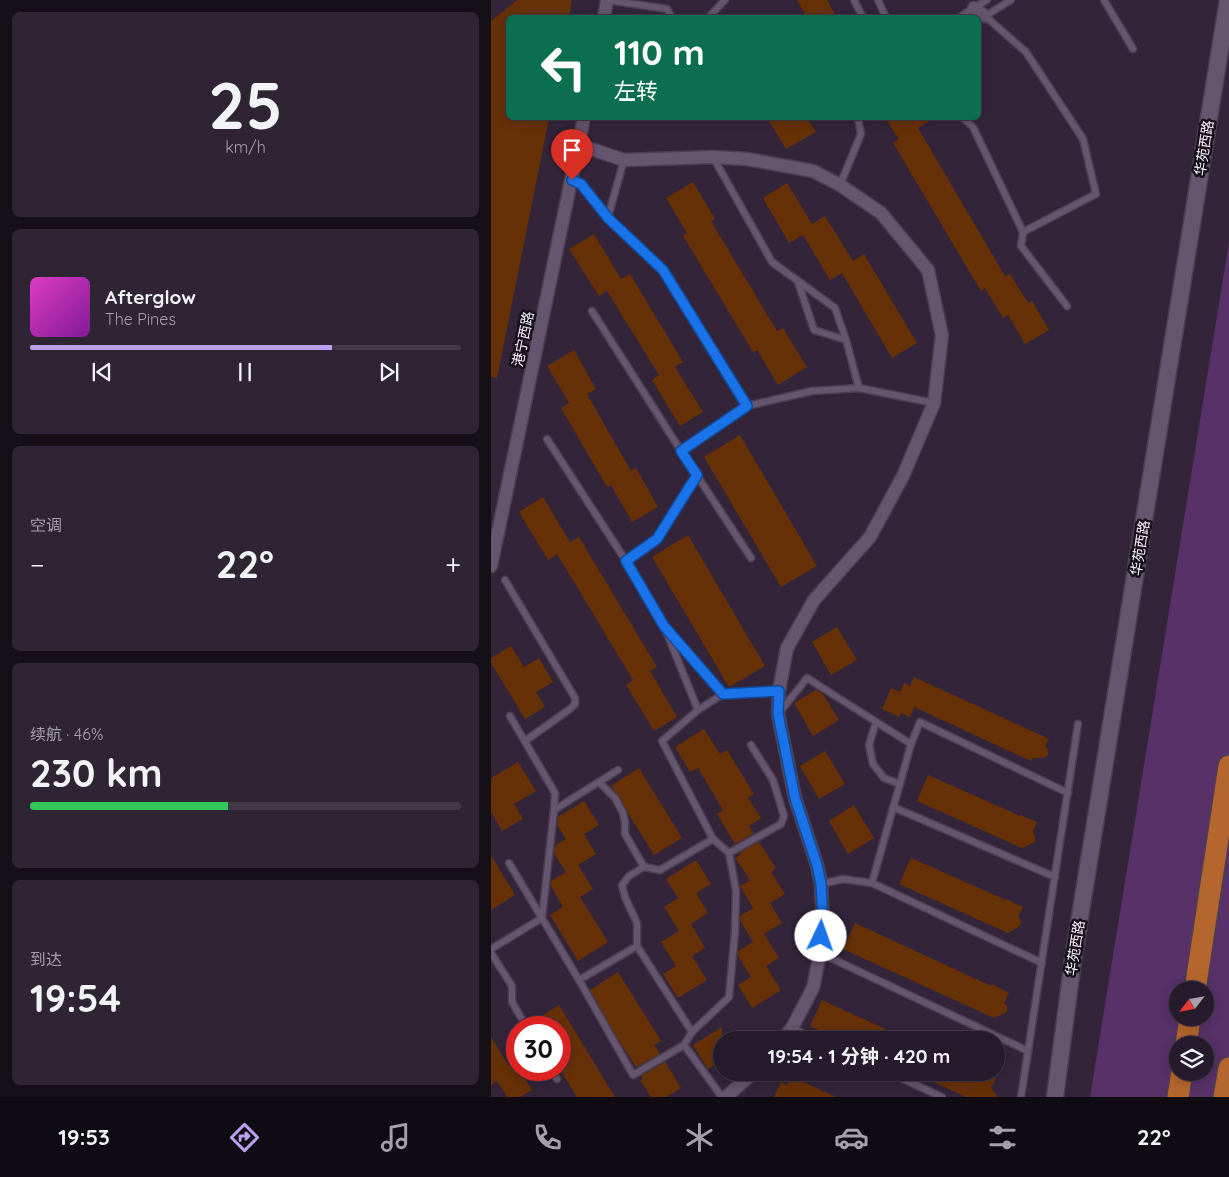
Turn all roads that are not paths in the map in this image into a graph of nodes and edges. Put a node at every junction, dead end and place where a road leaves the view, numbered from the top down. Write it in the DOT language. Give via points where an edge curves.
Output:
graph roads {
  1 [pos="607,0"];
  2 [pos="725,0"];
  3 [pos="854,0"];
  4 [pos="878,0"];
  5 [pos="987,0"];
  6 [pos="1011,0"];
  7 [pos="1104,0"];
  8 [pos="1228,0"];
  9 [pos="972,4"];
  10 [pos="604,15"];
  11 [pos="670,15"];
  12 [pos="711,15"];
  13 [pos="862,15"];
  14 [pos="886,15"];
  15 [pos="961,15"];
  16 [pos="980,15"];
  17 [pos="982,18"];
  18 [pos="1133,49"];
  19 [pos="584,120"];
  20 [pos="858,120"];
  21 [pos="965,120"];
  22 [pos="579,145"];
  23 [pos="713,157"];
  24 [pos="624,160"];
  25 [pos="572,180"];
  26 [pos="840,185"];
  27 [pos="608,218"];
  28 [pos="1023,232"];
  29 [pos="798,281"];
  30 [pos="1067,306"];
  31 [pos="592,311"];
  32 [pos="846,340"];
  33 [pos="859,388"];
  34 [pos="934,403"];
  35 [pos="747,406"];
  36 [pos="547,439"];
  37 [pos="681,451"];
  38 [pos="697,475"];
  39 [pos="751,558"];
  40 [pos="626,561"];
  41 [pos="491,566"];
  42 [pos="505,580"];
  43 [pos="664,626"];
  44 [pos="779,691"];
  45 [pos="723,694"];
  46 [pos="697,710"];
  47 [pos="778,714"];
  48 [pos="510,716"];
  49 [pos="877,722"];
  50 [pos="1078,724"];
  51 [pos="525,741"];
  52 [pos="911,744"];
  53 [pos="751,745"];
  54 [pos="1229,766"];
  55 [pos="618,770"];
  56 [pos="599,782"];
  57 [pos="899,784"];
  58 [pos="1068,793"];
  59 [pos="893,807"];
  60 [pos="555,810"];
  61 [pos="713,839"];
  62 [pos="729,853"];
  63 [pos="509,862"];
  64 [pos="644,867"];
  65 [pos="1055,877"];
  66 [pos="872,883"];
  67 [pos="821,884"];
  68 [pos="541,918"];
  69 [pos="637,946"];
  70 [pos="491,949"];
  71 [pos="491,953"];
  72 [pos="820,953"];
  73 [pos="1042,963"];
  74 [pos="579,980"];
  75 [pos="1196,981"];
  76 [pos="520,1016"];
  77 [pos="792,1028"];
  78 [pos="790,1031"];
  79 [pos="798,1031"];
  80 [pos="692,1032"];
  81 [pos="684,1045"];
  82 [pos="1028,1051"];
  83 [pos="1229,1068"];
  84 [pos="743,1081"];
  85 [pos="907,1081"];
  86 [pos="1181,1081"];
  87 [pos="724,1097"];
  88 [pos="942,1097"];
  89 [pos="1021,1097"];
  90 [pos="1055,1097"];
  91 [pos="1178,1097"];
  92 [pos="1224,1097"];
  1 -- 10 [label="street"];
  1 -- 11 [label="lane" via="667,9"];
  2 -- 12 [label="lane"];
  3 -- 13 [label="lane"];
  4 -- 14 [label="lane"];
  5 -- 9 [label="lane"];
  6 -- 17 [label="lane"];
  7 -- 18 [label="lane"];
  8 -- 90 [label="street, 华苑西路" via="1073,960"];
  9 -- 15 [label="lane"];
  9 -- 16 [label="street"];
  17 -- 28 [label="lane" via="1026,52 1083,139 1096,194"];
  19 -- 22 [label="street, 港宁西路"];
  20 -- 26 [label="lane" via="861,134"];
  21 -- 28 [label="lane" via="973,127"];
  22 -- 24 [label="street"];
  22 -- 25 [label="street, 港宁西路"];
  23 -- 24 [label="street"];
  23 -- 26 [label="street" via="747,159 813,171"];
  23 -- 29 [label="lane" via="772,262"];
  24 -- 27 [label="lane"];
  25 -- 27 [label="lane" via="581,184"];
  25 -- 41 [label="street, 港宁西路"];
  26 -- 34 [label="street" via="881,213 928,270 942,335"];
  27 -- 35 [label="lane" via="663,270"];
  28 -- 30 [label="lane" via="1021,246"];
  29 -- 32 [label="lane" via="835,308"];
  29 -- 32 [label="lane" via="814,330"];
  31 -- 37 [label="lane"];
  32 -- 33 [label="lane"];
  33 -- 34 [label="lane"];
  33 -- 35 [label="lane" via="812,391"];
  34 -- 44 [label="street" via="903,476 870,537 814,600 787,648"];
  35 -- 37 [label="lane"];
  36 -- 40 [label="lane"];
  37 -- 38 [label="lane"];
  38 -- 39 [label="lane"];
  38 -- 40 [label="lane" via="657,539"];
  40 -- 43 [label="lane"];
  42 -- 51 [label="lane" via="575,698 570,709"];
  43 -- 45 [label="lane"];
  43 -- 46 [label="lane"];
  44 -- 45 [label="lane"];
  44 -- 47 [label="street"];
  45 -- 46 [label="lane"];
  46 -- 61 [label="lane" via="662,741"];
  47 -- 49 [label="lane" via="807,678"];
  47 -- 67 [label="street" via="795,798"];
  48 -- 51 [label="lane"];
  49 -- 52 [label="lane"];
  49 -- 57 [label="lane" via="869,745 873,764 884,778"];
  50 -- 58 [label="lane"];
  51 -- 60 [label="lane" via="555,793"];
  52 -- 57 [label="lane"];
  52 -- 58 [label="lane" via="920,722"];
  53 -- 62 [label="lane" via="773,780 784,816 781,824"];
  54 -- 75 [label="highway"];
  55 -- 56 [label="lane"];
  56 -- 60 [label="lane"];
  56 -- 64 [label="lane" via="615,798 623,813 625,834"];
  57 -- 59 [label="lane"];
  58 -- 65 [label="lane"];
  59 -- 65 [label="lane"];
  59 -- 66 [label="lane"];
  60 -- 68 [label="lane"];
  61 -- 62 [label="lane"];
  61 -- 64 [label="lane" via="660,870"];
  62 -- 80 [label="lane" via="736,891 729,997"];
  63 -- 68 [label="lane"];
  64 -- 69 [label="lane" via="622,884 637,923"];
  65 -- 73 [label="lane"];
  66 -- 67 [label="lane" via="843,879"];
  66 -- 73 [label="lane"];
  67 -- 72 [label="street" via="823,920"];
  68 -- 70 [label="lane"];
  68 -- 74 [label="lane"];
  69 -- 74 [label="lane"];
  69 -- 80 [label="lane"];
  71 -- 76 [label="lane" via="512,986 512,1002"];
  72 -- 77 [label="street" via="813,988"];
  72 -- 82 [label="lane"];
  73 -- 82 [label="lane"];
  74 -- 81 [label="lane" via="633,1075"];
  77 -- 78 [label="street"];
  77 -- 79 [label="lane"];
  80 -- 81 [label="lane"];
  81 -- 87 [label="lane"];
  82 -- 89 [label="lane"];
  83 -- 92 [label="highway"];
  84 -- 87 [label="street"];
  85 -- 88 [label="lane"];
  86 -- 91 [label="highway"];
}
